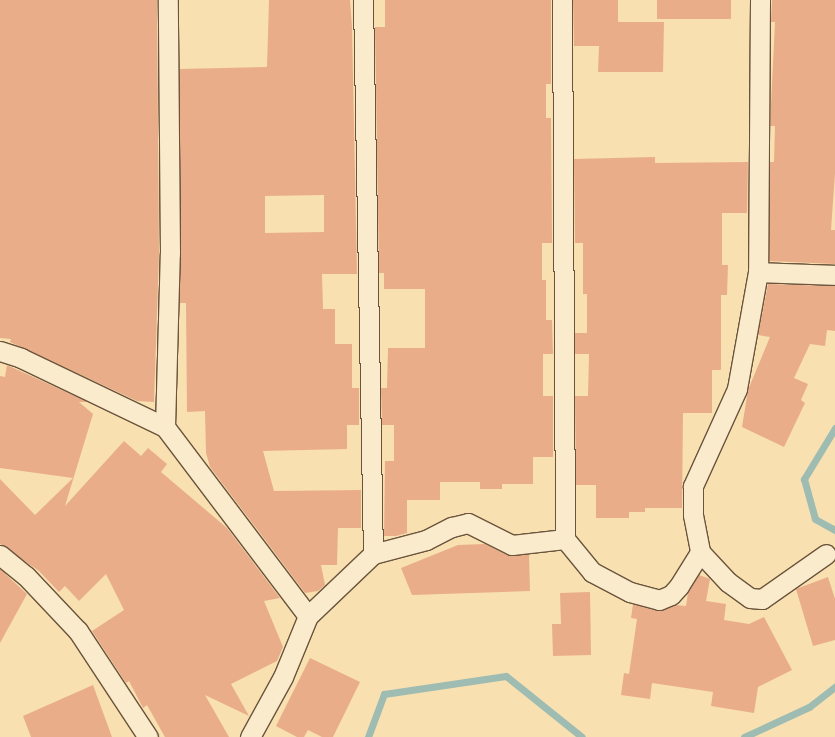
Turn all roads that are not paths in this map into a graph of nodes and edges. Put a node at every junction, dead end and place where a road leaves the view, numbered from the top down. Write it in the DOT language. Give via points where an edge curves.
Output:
graph roads {
  1 [pos="168,0"];
  2 [pos="363,0"];
  3 [pos="562,0"];
  4 [pos="760,0"];
  5 [pos="758,272"];
  6 [pos="835,275"];
  7 [pos="0,351"];
  8 [pos="165,427"];
  9 [pos="565,539"];
  10 [pos="700,552"];
  11 [pos="373,554"];
  12 [pos="826,554"];
  13 [pos="0,555"];
  14 [pos="308,616"];
  15 [pos="148,737"];
  16 [pos="250,737"];
  1 -- 8 [label="street" via="170,253"];
  2 -- 11 [label="street"];
  3 -- 9 [label="street"];
  4 -- 5 [label="street"];
  5 -- 6 [label="street"];
  5 -- 10 [label="street" via="737,389 693,486 693,515"];
  7 -- 8 [label="street" via="22,358"];
  8 -- 14 [label="street"];
  9 -- 10 [label="street" via="592,572 630,592 659,600 680,586"];
  9 -- 11 [label="street" via="512,545 468,524 452,527 426,540"];
  10 -- 12 [label="street" via="742,595 762,599"];
  11 -- 14 [label="street"];
  13 -- 15 [label="street" via="26,576 78,631"];
  14 -- 16 [label="street" via="284,677"];
}
